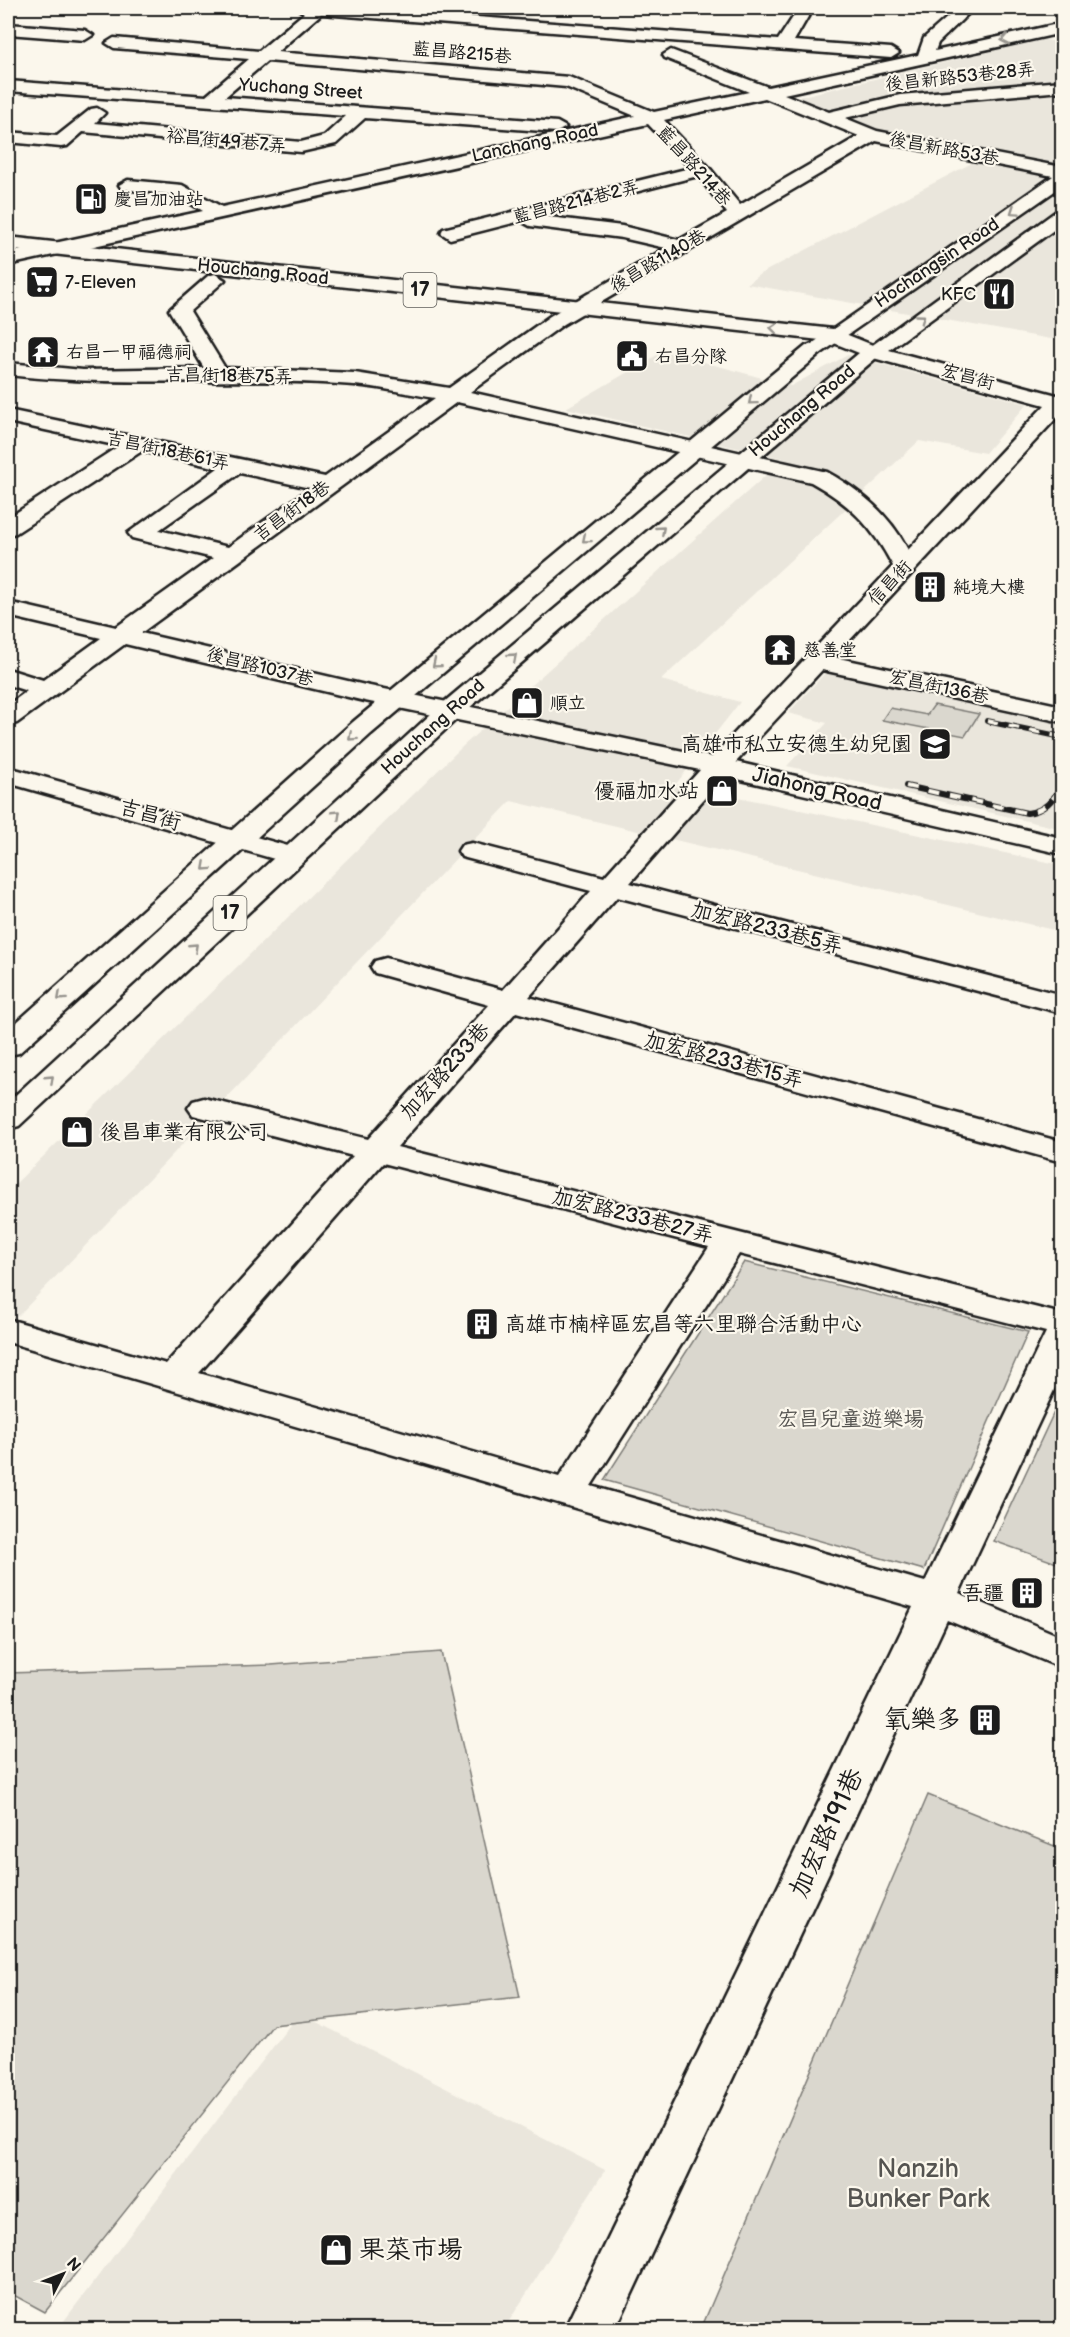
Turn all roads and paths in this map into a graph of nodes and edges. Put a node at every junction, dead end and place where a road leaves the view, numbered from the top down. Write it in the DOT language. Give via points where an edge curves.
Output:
graph roads {
  1 [pos="314,8"];
  2 [pos="806,8"];
  3 [pos="966,8"];
  4 [pos="632,16"];
  5 [pos="1062,28"];
  6 [pos="8,29"];
  7 [pos="617,32"];
  8 [pos="85,35"];
  9 [pos="114,43"];
  10 [pos="783,45"];
  11 [pos="264,55"];
  12 [pos="671,55"];
  13 [pos="926,56"];
  14 [pos="8,86"];
  15 [pos="1062,86"];
  16 [pos="766,92"];
  17 [pos="118,94"];
  18 [pos="210,101"];
  19 [pos="360,113"];
  20 [pos="651,117"];
  21 [pos="828,117"];
  22 [pos="80,127"];
  23 [pos="592,130"];
  24 [pos="873,135"];
  25 [pos="8,137"];
  26 [pos="702,170"];
  27 [pos="1062,172"];
  28 [pos="1062,178"];
  29 [pos="128,185"];
  30 [pos="219,213"];
  31 [pos="738,215"];
  32 [pos="1062,216"];
  33 [pos="510,218"];
  34 [pos="450,233"];
  35 [pos="8,243"];
  36 [pos="683,247"];
  37 [pos="58,248"];
  38 [pos="13,256"];
  39 [pos="215,280"];
  40 [pos="579,308"];
  41 [pos="557,320"];
  42 [pos="833,335"];
  43 [pos="813,350"];
  44 [pos="873,352"];
  45 [pos="8,369"];
  46 [pos="218,374"];
  47 [pos="451,395"];
  48 [pos="1062,402"];
  49 [pos="8,416"];
  50 [pos="138,444"];
  51 [pos="694,448"];
  52 [pos="744,459"];
  53 [pos="236,465"];
  54 [pos="329,485"];
  55 [pos="8,528"];
  56 [pos="232,555"];
  57 [pos="905,566"];
  58 [pos="8,609"];
  59 [pos="124,634"];
  60 [pos="816,661"];
  61 [pos="8,677"];
  62 [pos="47,689"];
  63 [pos="396,698"];
  64 [pos="452,709"];
  65 [pos="1062,714"];
  66 [pos="8,717"];
  67 [pos="718,766"];
  68 [pos="8,775"];
  69 [pos="236,840"];
  70 [pos="1062,846"];
  71 [pos="472,851"];
  72 [pos="292,856"];
  73 [pos="609,887"];
  74 [pos="386,967"];
  75 [pos="508,1001"];
  76 [pos="1062,1004"];
  77 [pos="8,1046"];
  78 [pos="204,1108"];
  79 [pos="8,1119"];
  80 [pos="374,1151"];
  81 [pos="1062,1152"];
  82 [pos="730,1241"];
  83 [pos="1062,1325"];
  84 [pos="8,1330"];
  85 [pos="1062,1336"];
  86 [pos="174,1378"];
  87 [pos="567,1492"];
  88 [pos="937,1600"];
  89 [pos="1062,1653"];
  90 [pos="589,2330"];
  1 -- 7 [label="street"];
  1 -- 11 [label="street"];
  2 -- 10 [label="street"];
  3 -- 13 [label="street" via="930,41"];
  4 -- 7 [label="street"];
  5 -- 13 [label="street, Lanchang Road, one-way"];
  6 -- 8 [label="street"];
  7 -- 10 [label="street"];
  9 -- 11 [label="street, 藍昌路215巷"];
  10 -- 13 [label="street"];
  11 -- 18 [label="street"];
  11 -- 20 [label="street, 藍昌路215巷" via="569,82"];
  12 -- 16 [label="street"];
  13 -- 16 [label="street, Lanchang Road"];
  14 -- 17 [label="street, Yuchang Street"];
  15 -- 21 [label="street, 後昌新路53巷28弄" via="900,100"];
  16 -- 20 [label="street, Lanchang Road"];
  16 -- 21 [label="street"];
  17 -- 18 [label="street, Yuchang Street"];
  17 -- 22 [label="street"];
  18 -- 19 [label="street, Yuchang Street"];
  19 -- 22 [label="street, 裕昌街49巷7弄" via="330,140 301,147"];
  19 -- 23 [label="street, Yuchang Street"];
  20 -- 23 [label="street, Lanchang Road"];
  20 -- 26 [label="street, 藍昌路214巷"];
  21 -- 24 [label="street, 後昌新路53巷"];
  22 -- 25 [label="street" via="61,142"];
  23 -- 30 [label="street, Lanchang Road"];
  24 -- 27 [label="street, 後昌新路53巷"];
  24 -- 31 [label="street, 後昌路1140巷"];
  26 -- 31 [label="street, 藍昌路214巷"];
  26 -- 33 [label="street, 藍昌路214巷2弄"];
  28 -- 42 [label="street, Hochangsin Road, one-way"];
  29 -- 30 [label="street" via="182,190"];
  30 -- 37 [label="street, Lanchang Road"];
  31 -- 36 [label="street, 後昌路1140巷"];
  44 -- 32 [label="street, Hochangsin Road, one-way"];
  33 -- 34 [label="street, 藍昌路214巷2弄"];
  33 -- 36 [label="street" via="622,232"];
  35 -- 37 [label="street, Houchang Road / 17"];
  36 -- 40 [label="street, 後昌路1140巷"];
  37 -- 38 [label="street, Lanchang Road"];
  37 -- 40 [label="street, Houchang Road / 17"];
  38 -- 39 [label="street, Houchang Road / 17"];
  39 -- 41 [label="street, Houchang Road / 17"];
  39 -- 46 [label="street" via="179,310"];
  40 -- 41 [label="street, 吉昌街18巷"];
  42 -- 40 [label="street, Houchang Road / 17, one-way"];
  41 -- 43 [label="street, Houchang Road / 17"];
  41 -- 47 [label="street, 吉昌街18巷"];
  42 -- 43 [label="street, Hochangsin Road"];
  42 -- 44 [label="street, Houchang Road / 17"];
  43 -- 44 [label="street, Houchang Road / 17"];
  43 -- 51 [label="street, Houchang Road / 17, one-way"];
  44 -- 48 [label="street, 宏昌街"];
  44 -- 52 [label="street, Houchang Road / 17"];
  45 -- 46 [label="street, 吉昌街18巷75弄" via="83,376"];
  46 -- 47 [label="street, 吉昌街18巷75弄" via="355,379"];
  47 -- 51 [label="street, 吉昌街18巷75弄"];
  47 -- 54 [label="street, 吉昌街18巷"];
  48 -- 57 [label="street, 信昌街"];
  49 -- 50 [label="street, 吉昌街18巷61弄"];
  50 -- 53 [label="street, 吉昌街18巷61弄"];
  50 -- 55 [label="street"];
  51 -- 52 [label="street, 吉昌街18巷75弄"];
  51 -- 63 [label="street, Houchang Road / 17, one-way"];
  52 -- 57 [label="street, 吉昌街18巷75弄" via="819,477 848,493 889,535"];
  64 -- 52 [label="street, Houchang Road / 17, one-way"];
  53 -- 54 [label="street, 吉昌街18巷61弄"];
  53 -- 56 [label="street" via="140,533"];
  54 -- 56 [label="street, 吉昌街18巷"];
  56 -- 59 [label="street, 吉昌街18巷"];
  57 -- 60 [label="street, 信昌街"];
  58 -- 59 [label="street, 後昌路1037巷"];
  59 -- 62 [label="street, 吉昌街18巷"];
  59 -- 63 [label="street, 後昌路1037巷"];
  60 -- 65 [label="street, 宏昌街136巷"];
  60 -- 67 [label="street, 信昌街"];
  61 -- 62 [label="street"];
  62 -- 66 [label="street, 吉昌街18巷"];
  63 -- 64 [label="street, Jiahong Road"];
  63 -- 69 [label="street, Houchang Road / 17, one-way"];
  64 -- 67 [label="street, Jiahong Road"];
  72 -- 64 [label="street, Houchang Road / 17, one-way"];
  67 -- 70 [label="street, Jiahong Road"];
  67 -- 73 [label="street, 加宏路233巷"];
  68 -- 69 [label="street, 吉昌街"];
  69 -- 72 [label="street, 吉昌街"];
  69 -- 77 [label="street, Houchang Road / 17, one-way"];
  71 -- 73 [label="street, 加宏路233巷5弄"];
  79 -- 72 [label="street, Houchang Road / 17, one-way"];
  73 -- 75 [label="street, 加宏路233巷"];
  73 -- 76 [label="street, 加宏路233巷5弄"];
  74 -- 75 [label="street, 加宏路233巷15弄"];
  75 -- 80 [label="street, 加宏路233巷"];
  75 -- 81 [label="street, 加宏路233巷15弄"];
  78 -- 80 [label="street, 加宏路233巷27弄"];
  80 -- 82 [label="street, 加宏路233巷27弄"];
  80 -- 86 [label="street, 加宏路233巷"];
  82 -- 83 [label="street, 加宏路233巷27弄"];
  82 -- 87 [label="street"];
  84 -- 86 [label="street"];
  85 -- 88 [label="street, 加宏路191巷"];
  86 -- 87 [label="street"];
  87 -- 88 [label="street"];
  88 -- 89 [label="street"];
  88 -- 90 [label="street, 加宏路191巷"];
}
